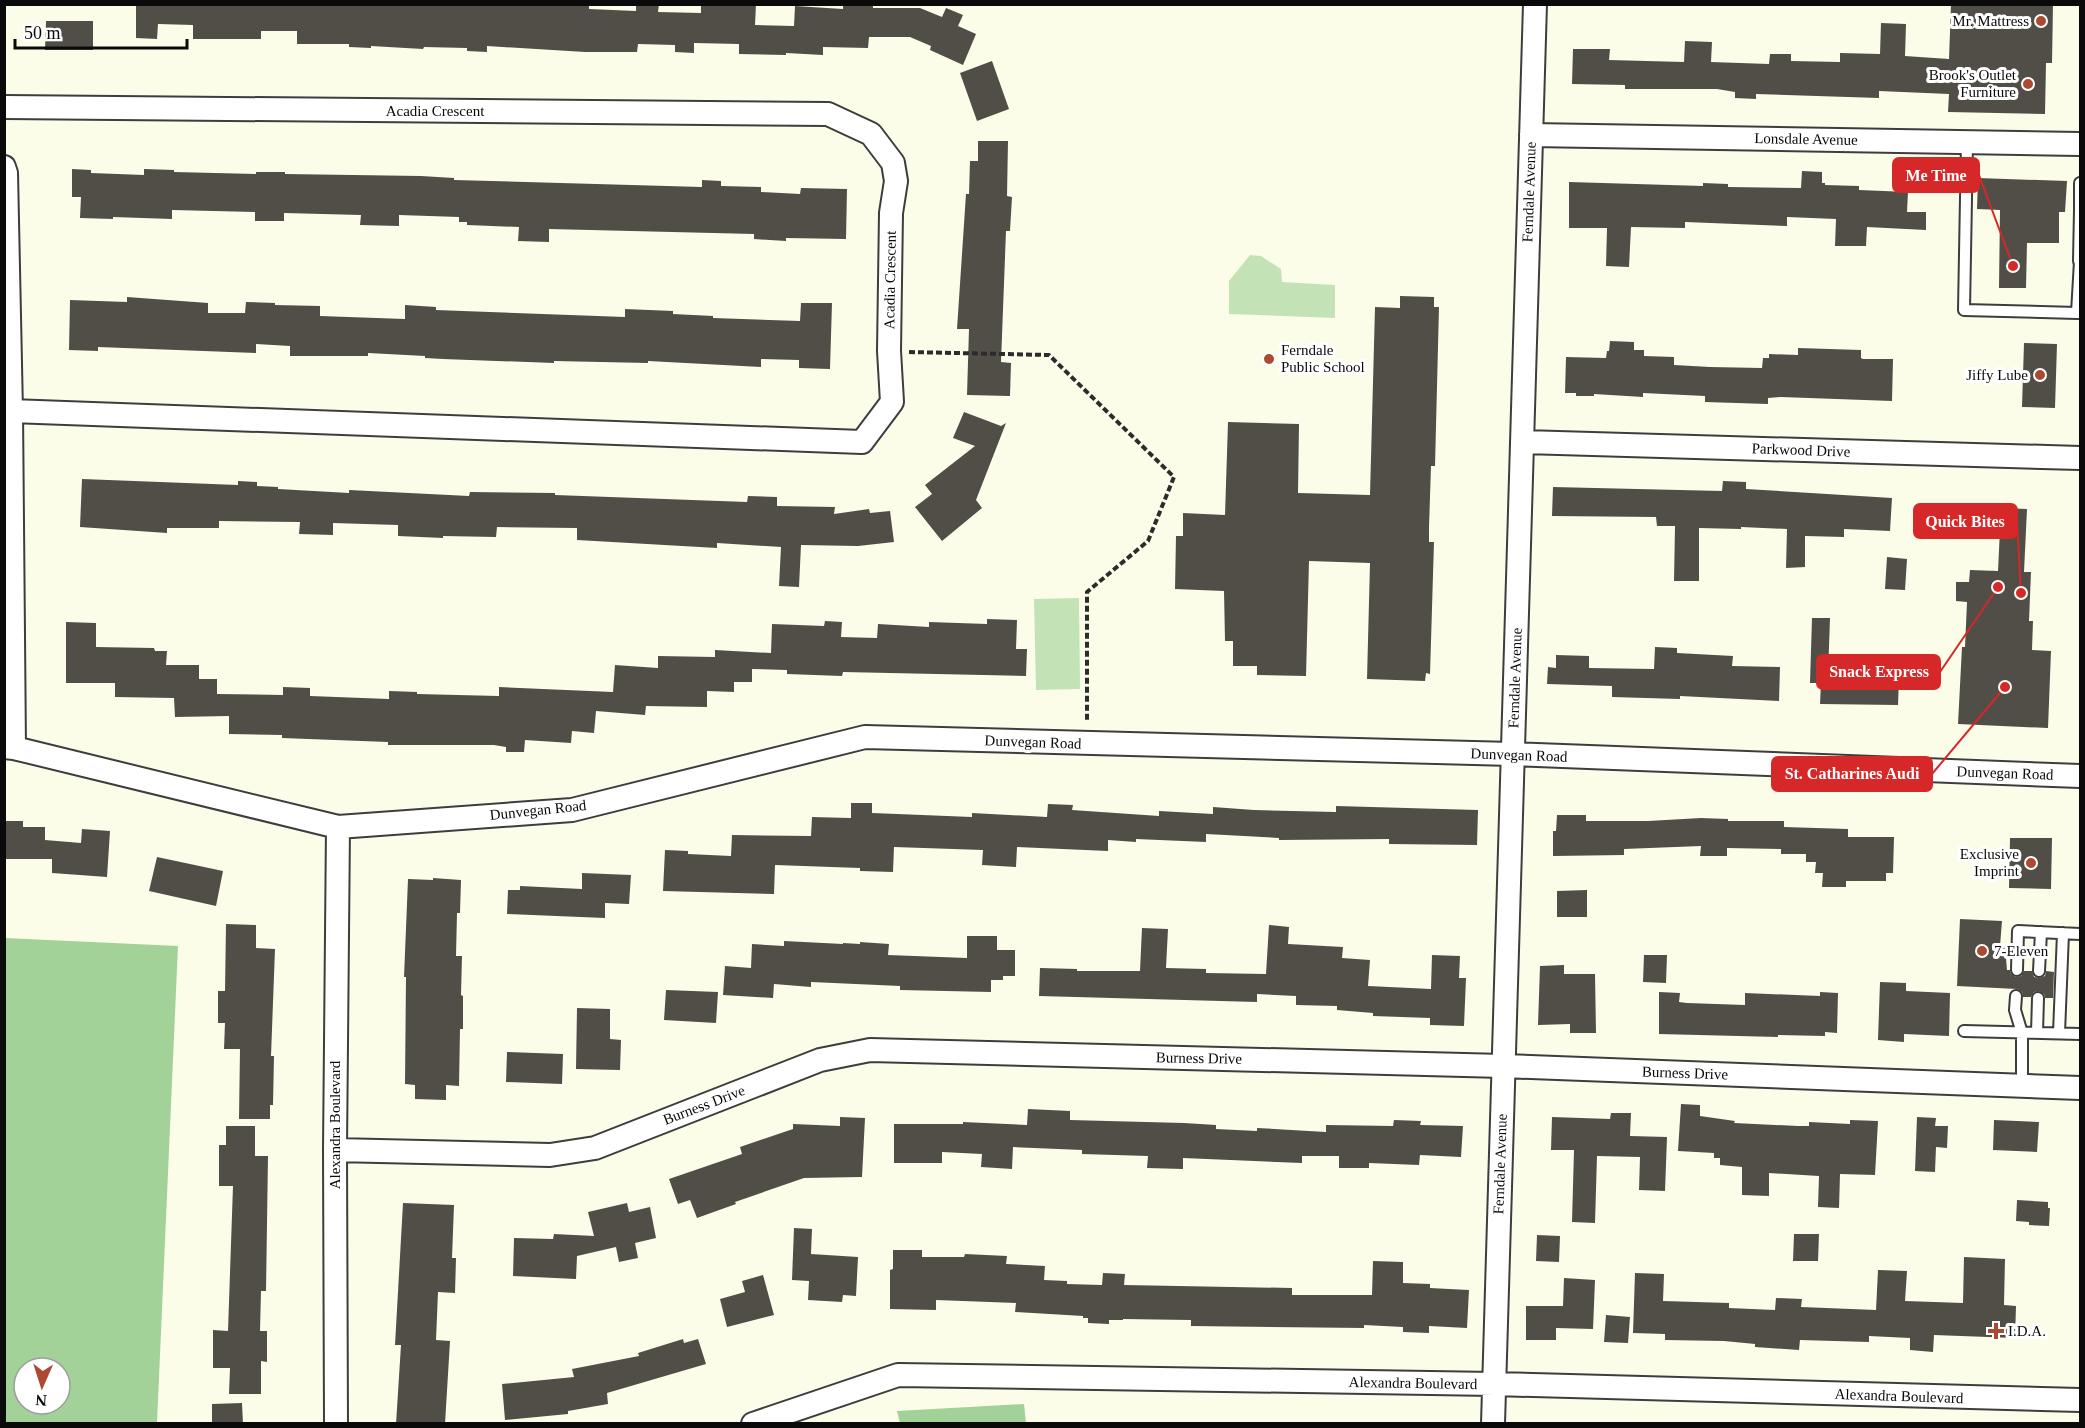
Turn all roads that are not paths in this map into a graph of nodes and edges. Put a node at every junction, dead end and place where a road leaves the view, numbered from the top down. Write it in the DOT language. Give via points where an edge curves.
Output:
graph roads {
  1 [pos="1535,4"];
  2 [pos="4,107"];
  3 [pos="1531,135"];
  4 [pos="1967,142"];
  5 [pos="2080,144"];
  6 [pos="5,171"];
  7 [pos="2080,183"];
  8 [pos="2080,210"];
  9 [pos="2080,261"];
  10 [pos="2079,313"];
  11 [pos="11,411"];
  12 [pos="1522,442"];
  13 [pos="2080,458"];
  14 [pos="8,486"];
  15 [pos="9,748"];
  16 [pos="1512,754"];
  17 [pos="2080,776"];
  18 [pos="338,827"];
  19 [pos="2041,932"];
  20 [pos="2063,933"];
  21 [pos="2080,934"];
  22 [pos="2017,970"];
  23 [pos="2039,971"];
  24 [pos="2016,996"];
  25 [pos="2038,998"];
  26 [pos="1964,1031"];
  27 [pos="2022,1033"];
  28 [pos="2037,1033"];
  29 [pos="2059,1033"];
  30 [pos="2080,1034"];
  31 [pos="1503,1066"];
  32 [pos="2022,1086"];
  33 [pos="2080,1088"];
  34 [pos="335,1150"];
  35 [pos="1494,1384"];
  36 [pos="2080,1400"];
  37 [pos="336,1424"];
  38 [pos="753,1424"];
  39 [pos="1493,1424"];
  1 -- 3 [label="street, Ferndale Avenue"];
  2 -- 11 [label="street, Acadia Crescent" via="828,114 871,134 893,164 896,181 891,213 892,402 862,442"];
  3 -- 4 [label="street, Lonsdale Avenue"];
  3 -- 12 [label="street, Ferndale Avenue"];
  4 -- 5 [label="street, Lonsdale Avenue"];
  4 -- 10 [label="lane" via="1964,310"];
  6 -- 11 [label="street"];
  7 -- 8 [label="lane"];
  8 -- 9 [label="lane"];
  9 -- 10 [label="lane"];
  11 -- 14 [label="street"];
  12 -- 13 [label="street, Parkwood Drive"];
  12 -- 16 [label="street, Ferndale Avenue"];
  14 -- 15 [label="street"];
  15 -- 18 [label="street, Dunvegan Road"];
  16 -- 17 [label="street, Dunvegan Road"];
  16 -- 18 [label="street, Dunvegan Road" via="865,738 572,810"];
  16 -- 31 [label="street, Ferndale Avenue"];
  18 -- 34 [label="street, Alexandra Boulevard"];
  19 -- 20 [label="lane"];
  19 -- 22 [label="lane" via="2018,931"];
  19 -- 23 [label="lane"];
  20 -- 21 [label="lane"];
  20 -- 29 [label="lane"];
  24 -- 27 [label="lane" via="2015,1010"];
  25 -- 28 [label="lane"];
  26 -- 27 [label="lane"];
  27 -- 28 [label="lane"];
  27 -- 32 [label="lane"];
  28 -- 29 [label="lane"];
  29 -- 30 [label="lane"];
  31 -- 32 [label="street, Burness Drive"];
  31 -- 34 [label="street, Burness Drive" via="870,1050 820,1060 595,1148 549,1155"];
  31 -- 35 [label="street, Ferndale Avenue"];
  32 -- 33 [label="street, Burness Drive"];
  34 -- 37 [label="street, Alexandra Boulevard"];
  35 -- 36 [label="street, Alexandra Boulevard"];
  35 -- 38 [label="street, Alexandra Boulevard" via="898,1375"];
  35 -- 39 [label="street, Ferndale Avenue"];
}
